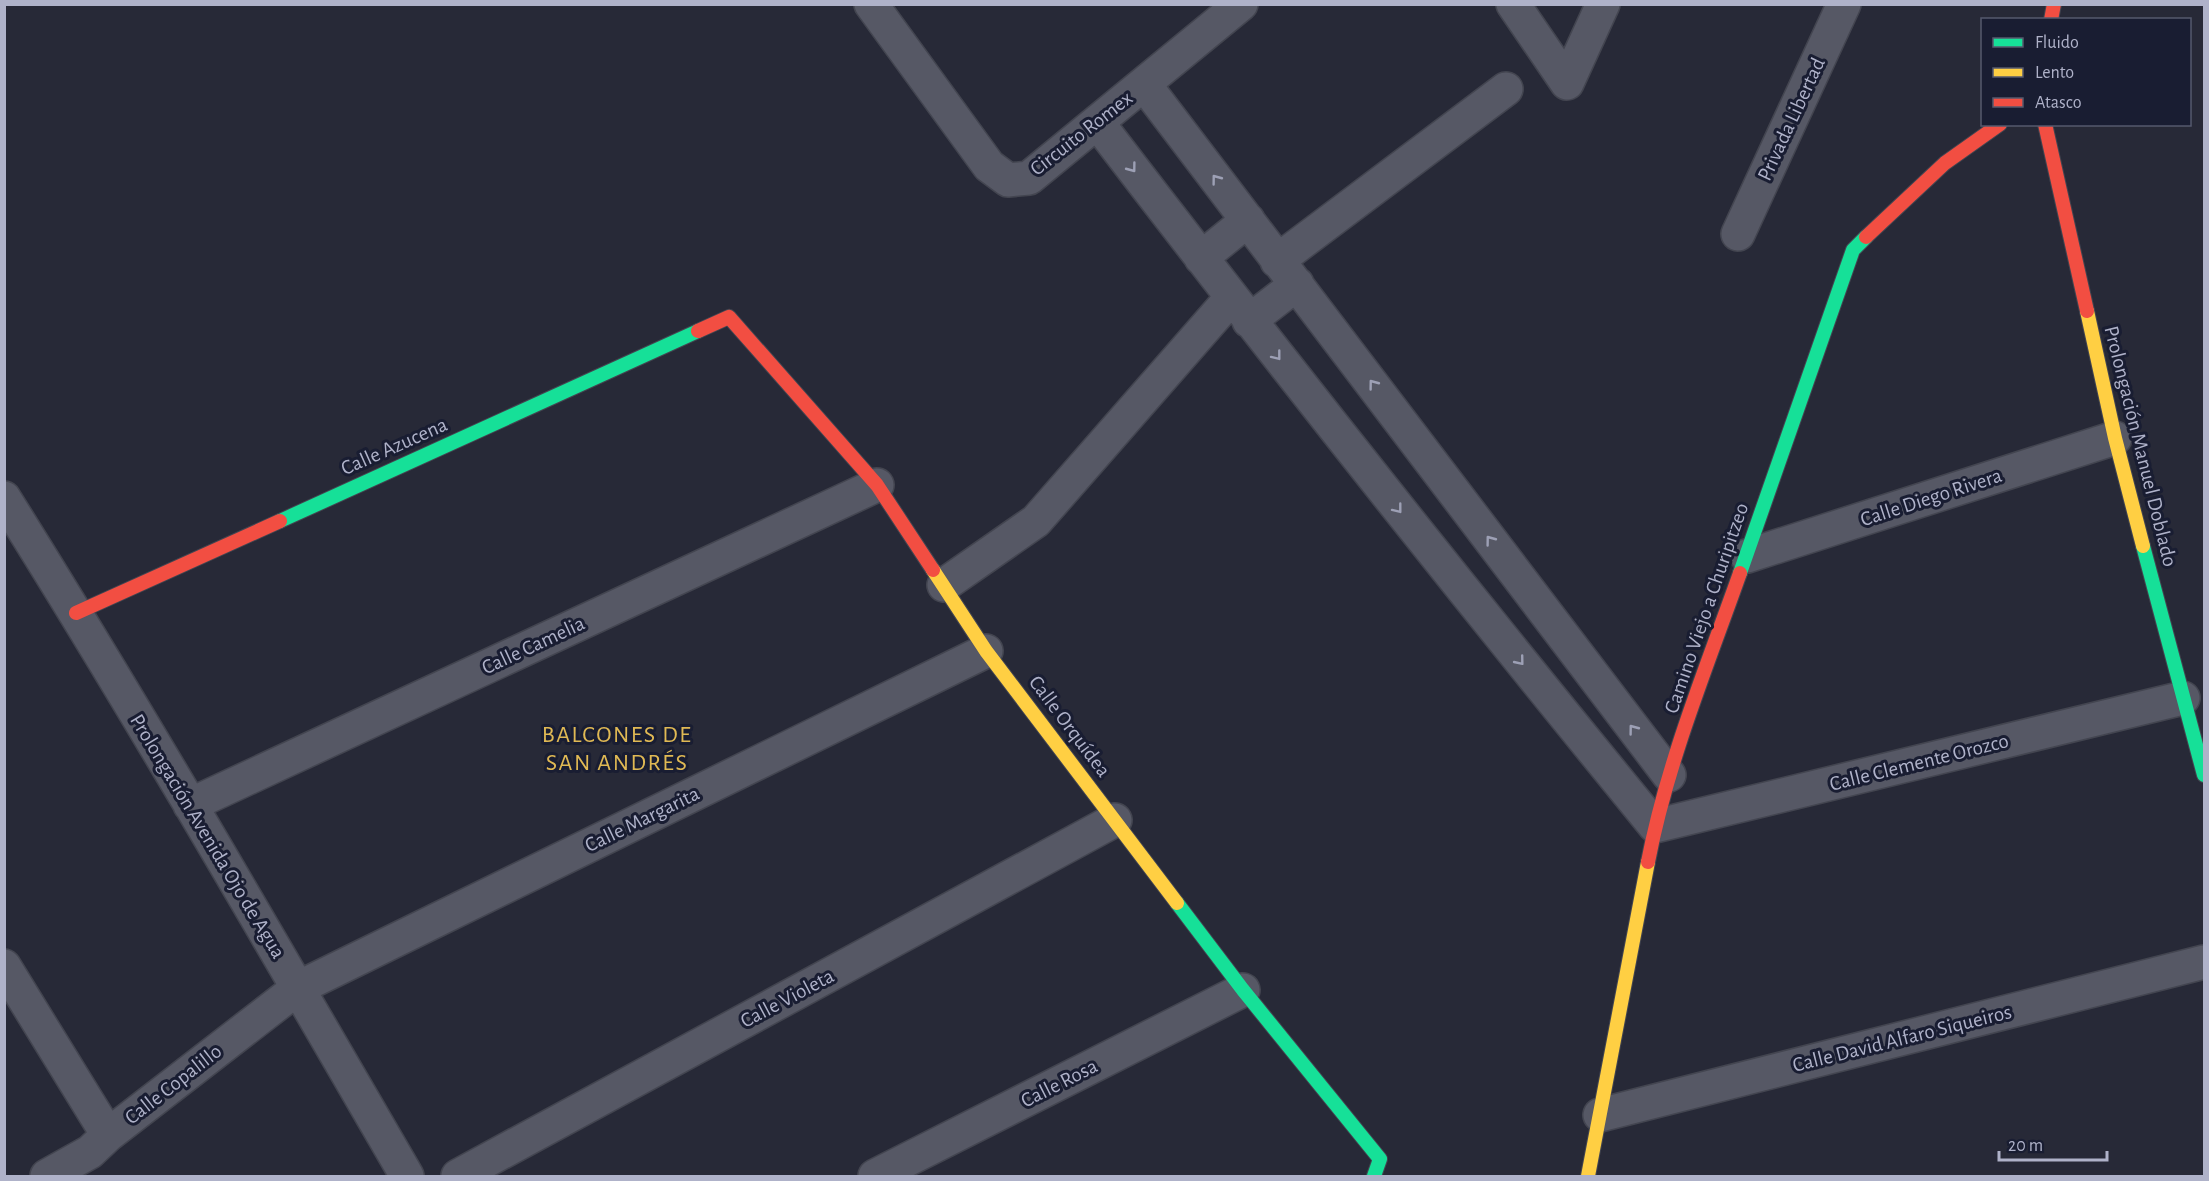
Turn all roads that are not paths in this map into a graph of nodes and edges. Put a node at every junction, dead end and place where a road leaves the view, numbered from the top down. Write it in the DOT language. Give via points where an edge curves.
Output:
graph roads {
  1 [pos="871,4"];
  2 [pos="1241,4"];
  3 [pos="1513,4"];
  4 [pos="1603,4"];
  5 [pos="1844,4"];
  6 [pos="1144,84"];
  7 [pos="1506,89"];
  8 [pos="1097,122"];
  9 [pos="1997,126"];
  10 [pos="2045,126"];
  11 [pos="1248,220"];
  12 [pos="1738,234"];
  13 [pos="1202,258"];
  14 [pos="1287,272"];
  15 [pos="1241,309"];
  16 [pos="729,317"];
  17 [pos="2115,438"];
  18 [pos="877,485"];
  19 [pos="4,498"];
  20 [pos="1747,556"];
  21 [pos="1514,571"];
  22 [pos="944,585"];
  23 [pos="1474,604"];
  24 [pos="76,613"];
  25 [pos="986,651"];
  26 [pos="2183,698"];
  27 [pos="1669,775"];
  28 [pos="2205,775"];
  29 [pos="190,805"];
  30 [pos="1115,820"];
  31 [pos="1655,826"];
  32 [pos="2205,962"];
  33 [pos="4,966"];
  34 [pos="298,988"];
  35 [pos="1243,990"];
  36 [pos="1600,1115"];
  37 [pos="108,1135"];
  38 [pos="47,1176"];
  39 [pos="407,1176"];
  40 [pos="458,1176"];
  41 [pos="875,1176"];
  42 [pos="1374,1176"];
  43 [pos="1588,1176"];
  1 -- 8 [label="street, Circuito Romex" via="989,166 1008,180 1029,178"];
  2 -- 6 [label="street, Circuito Romex"];
  3 -- 4 [label="street" via="1567,83"];
  5 -- 12 [label="street, Privada Libertad"];
  6 -- 8 [label="street, Circuito Romex"];
  11 -- 6 [label="street, one-way"];
  7 -- 14 [label="street"];
  8 -- 13 [label="street, one-way"];
  9 -- 20 [label="street, Camino Viejo a Churipitzeo" via="1945,163 1853,250"];
  10 -- 17 [label="street, Prolongación Manuel Doblado"];
  11 -- 13 [label="street"];
  11 -- 14 [label="street"];
  13 -- 15 [label="street"];
  14 -- 15 [label="street"];
  21 -- 14 [label="street, one-way"];
  15 -- 22 [label="street" via="1036,521"];
  15 -- 23 [label="street, one-way"];
  16 -- 18 [label="street, Calle Orquídea"];
  16 -- 24 [label="street, Calle Azucena"];
  17 -- 20 [label="street, Calle Diego Rivera"];
  17 -- 26 [label="street, Prolongación Manuel Doblado"];
  18 -- 22 [label="street, Calle Orquídea"];
  18 -- 29 [label="street, Calle Camelia"];
  19 -- 24 [label="street, Prolongación Avenida Ojo de Agua"];
  20 -- 27 [label="street, Camino Viejo a Churipitzeo"];
  21 -- 23 [label="street"];
  27 -- 21 [label="street, one-way"];
  22 -- 25 [label="street, Calle Orquídea"];
  23 -- 31 [label="street, one-way"];
  24 -- 29 [label="street, Prolongación Avenida Ojo de Agua"];
  25 -- 30 [label="street, Calle Orquídea"];
  25 -- 34 [label="street, Calle Margarita"];
  26 -- 28 [label="street, Prolongación Manuel Doblado"];
  26 -- 31 [label="street, Calle Clemente Orozco"];
  27 -- 31 [label="street, Camino Viejo a Churipitzeo"];
  29 -- 34 [label="street, Prolongación Avenida Ojo de Agua"];
  30 -- 35 [label="street, Calle Orquídea"];
  30 -- 40 [label="street, Calle Violeta"];
  31 -- 36 [label="street, Camino Viejo a Churipitzeo"];
  32 -- 36 [label="street, Calle David Alfaro Siqueiros"];
  33 -- 37 [label="street"];
  34 -- 37 [label="street, Calle Copalillo"];
  34 -- 39 [label="street, Prolongación Avenida Ojo de Agua"];
  35 -- 41 [label="street, Calle Rosa"];
  35 -- 42 [label="street, Calle Orquídea" via="1380,1160"];
  36 -- 43 [label="street, Camino Viejo a Churipitzeo"];
  37 -- 38 [label="street, Calle Copalillo" via="90,1152"];
}
